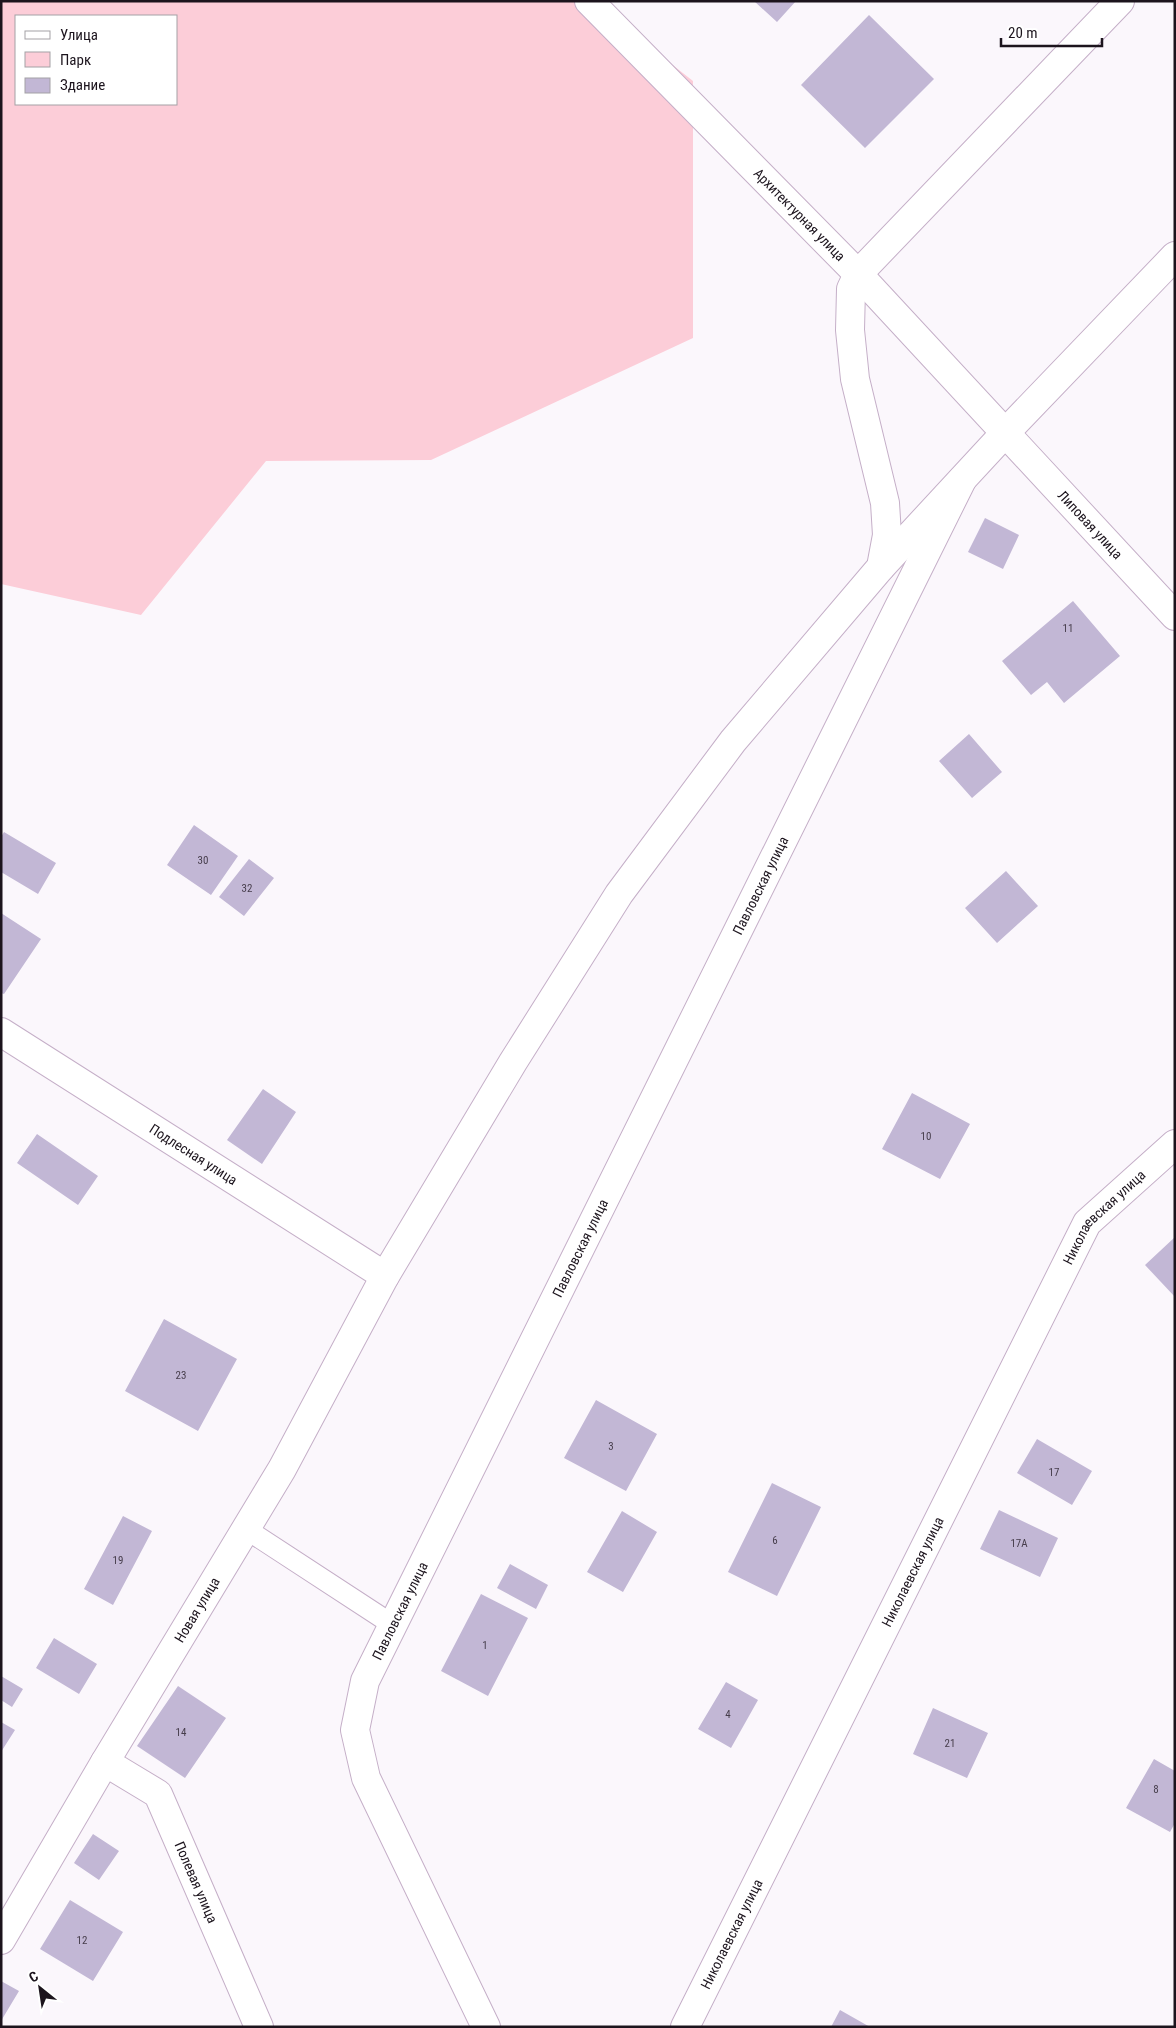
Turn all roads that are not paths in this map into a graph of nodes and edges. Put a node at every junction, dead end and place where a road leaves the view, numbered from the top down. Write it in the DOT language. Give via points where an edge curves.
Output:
graph roads {
  1 [pos="589,1"];
  2 [pos="1120,1"];
  3 [pos="1175,256"];
  4 [pos="858,274"];
  5 [pos="1005,433"];
  6 [pos="962,480"];
  7 [pos="881,568"];
  8 [pos="1175,616"];
  9 [pos="1,1032"];
  10 [pos="1175,1144"];
  11 [pos="385,1276"];
  12 [pos="246,1528"];
  13 [pos="393,1625"];
  14 [pos="105,1762"];
  15 [pos="1,1940"];
  16 [pos="259,2027"];
  17 [pos="486,2027"];
  18 [pos="684,2027"];
  1 -- 4 [label="street, Архитектурная улица"];
  2 -- 4 [label="street"];
  3 -- 5 [label="street, Новая улица"];
  4 -- 5 [label="street, Архитектурная улица"];
  4 -- 7 [label="street" via="851,289 850,330 855,379 886,502 887,535"];
  5 -- 6 [label="street, Новая улица"];
  5 -- 8 [label="street, Липовая улица"];
  6 -- 7 [label="street, Новая улица"];
  6 -- 13 [label="street, Павловская улица"];
  7 -- 11 [label="street, Новая улица" via="733,741 619,894 513,1062"];
  9 -- 11 [label="street, Подлесная улица"];
  10 -- 18 [label="street, Николаевская улица" via="1087,1223"];
  11 -- 12 [label="street, Новая улица" via="282,1469"];
  12 -- 13 [label="lane"];
  12 -- 14 [label="street, Новая улица"];
  13 -- 17 [label="street, Павловская улица" via="365,1681 355,1730 366,1778"];
  14 -- 15 [label="street, Новая улица"];
  14 -- 16 [label="street, Полевая улица" via="158,1794"];
}
